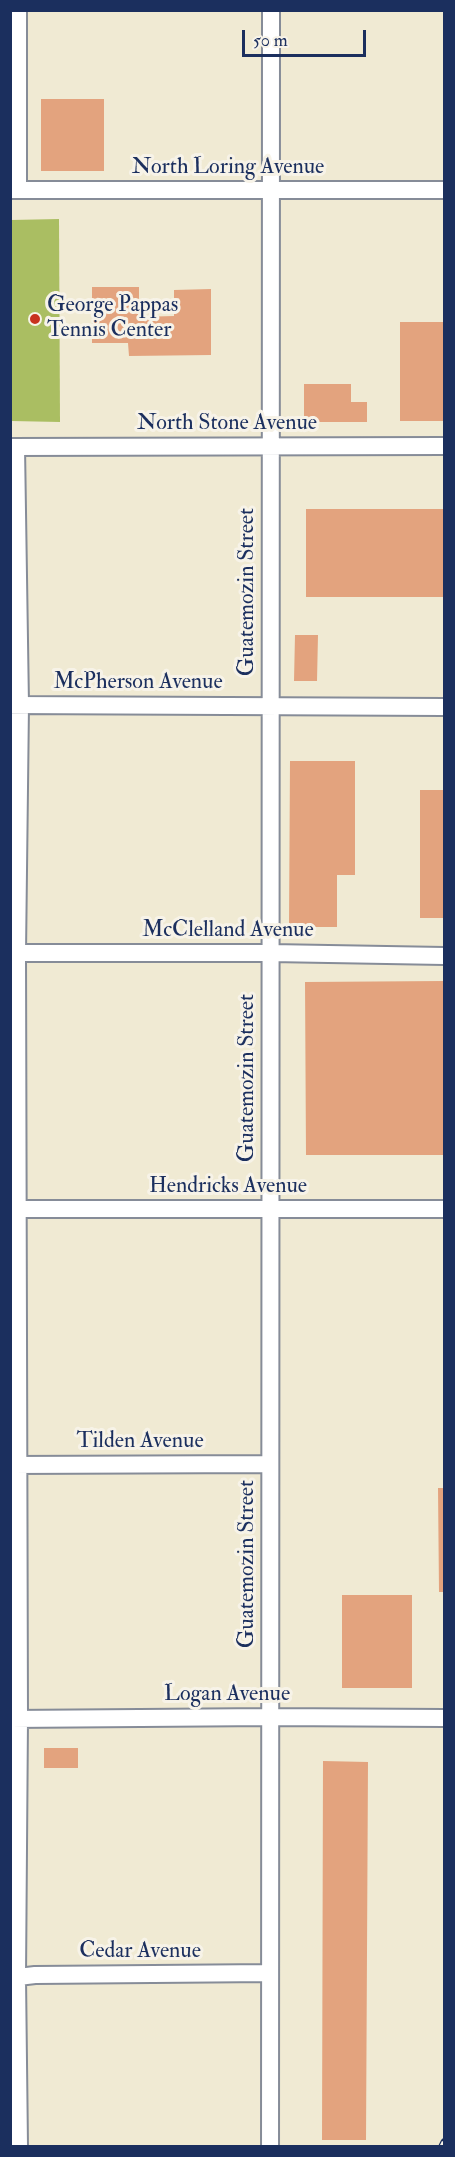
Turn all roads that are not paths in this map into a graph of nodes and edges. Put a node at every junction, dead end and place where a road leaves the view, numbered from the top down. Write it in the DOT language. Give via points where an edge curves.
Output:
graph roads {
  1 [pos="18,10"];
  2 [pos="271,10"];
  3 [pos="14,189"];
  4 [pos="444,190"];
  5 [pos="271,191"];
  6 [pos="271,446"];
  7 [pos="444,446"];
  8 [pos="13,447"];
  9 [pos="15,705"];
  10 [pos="271,705"];
  11 [pos="444,707"];
  12 [pos="14,952"];
  13 [pos="271,953"];
  14 [pos="444,956"];
  15 [pos="14,1209"];
  16 [pos="444,1209"];
  17 [pos="270,1210"];
  18 [pos="270,1464"];
  19 [pos="14,1465"];
  20 [pos="270,1717"];
  21 [pos="444,1718"];
  22 [pos="15,1719"];
  23 [pos="270,1973"];
  24 [pos="14,1977"];
  25 [pos="19,2146"];
  26 [pos="270,2146"];
  1 -- 3 [label="street"];
  2 -- 5 [label="street, Guatemozin Street"];
  3 -- 5 [label="street, North Loring Avenue"];
  4 -- 5 [label="street, North Loring Avenue"];
  5 -- 6 [label="street, Guatemozin Street"];
  6 -- 7 [label="street, North Stone Avenue"];
  6 -- 8 [label="street, North Stone Avenue"];
  6 -- 10 [label="street, Guatemozin Street"];
  8 -- 9 [label="street"];
  9 -- 10 [label="street, McPherson Avenue"];
  9 -- 12 [label="street"];
  10 -- 11 [label="street, McPherson Avenue"];
  10 -- 13 [label="street, Guatemozin Street"];
  12 -- 13 [label="street, McClelland Avenue"];
  12 -- 15 [label="street"];
  13 -- 14 [label="street, McClelland Avenue"];
  13 -- 17 [label="street, Guatemozin Street"];
  15 -- 17 [label="street, Hendricks Avenue"];
  15 -- 19 [label="street"];
  16 -- 17 [label="street, Hendricks Avenue"];
  17 -- 18 [label="street, Guatemozin Street"];
  18 -- 19 [label="street, Tilden Avenue"];
  18 -- 20 [label="street, Guatemozin Street"];
  19 -- 22 [label="street"];
  20 -- 21 [label="street, Logan Avenue"];
  20 -- 22 [label="street, Logan Avenue"];
  20 -- 23 [label="street, Guatemozin Street"];
  22 -- 24 [label="street"];
  23 -- 24 [label="street, Cedar Avenue"];
  23 -- 26 [label="street, Guatemozin Street"];
  24 -- 25 [label="street"];
}
